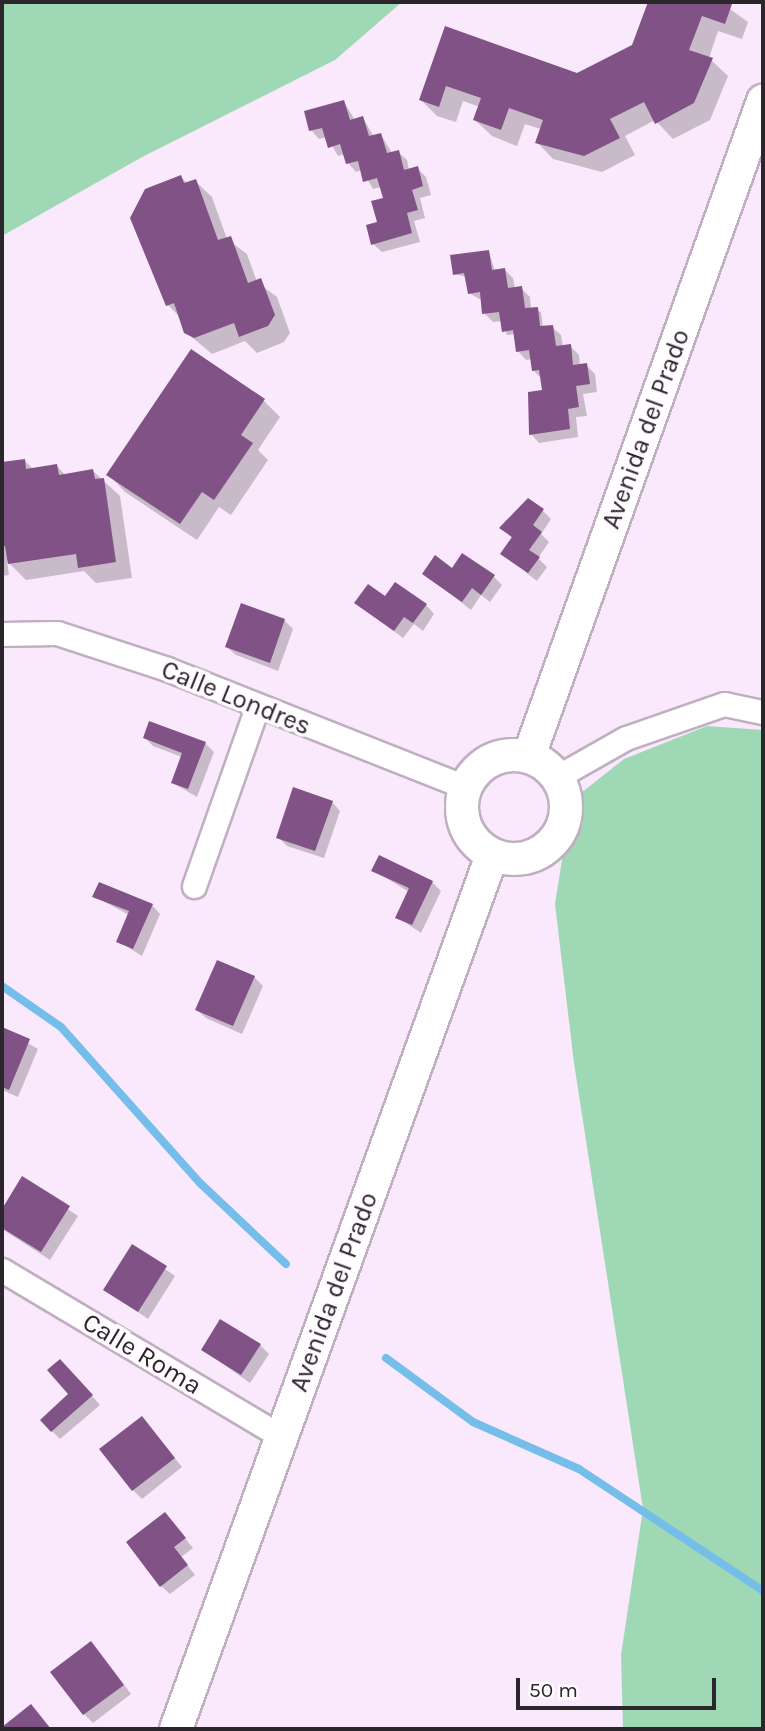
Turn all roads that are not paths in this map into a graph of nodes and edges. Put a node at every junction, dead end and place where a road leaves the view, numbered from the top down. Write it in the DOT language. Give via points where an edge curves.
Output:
graph roads {
  1 [pos="763,101"];
  2 [pos="2,634"];
  3 [pos="257,707"];
  4 [pos="763,712"];
  5 [pos="529,757"];
  6 [pos="557,776"];
  7 [pos="465,787"];
  8 [pos="492,855"];
  9 [pos="194,886"];
  10 [pos="2,1270"];
  11 [pos="282,1437"];
  12 [pos="176,1729"];
  1 -- 5 [label="street, Avenida del Prado"];
  2 -- 3 [label="street, Calle Londres" via="57,633 167,669"];
  3 -- 7 [label="street, Calle Londres"];
  3 -- 9 [label="street"];
  4 -- 6 [label="street" via="724,704 626,738"];
  5 -- 6 [label="street"];
  5 -- 7 [label="street" via="503,755 480,766"];
  6 -- 8 [label="street" via="565,797 565,820 555,840 536,854 515,859"];
  7 -- 8 [label="street" via="465,827"];
  8 -- 11 [label="street, Avenida del Prado"];
  10 -- 11 [label="street, Calle Roma"];
  11 -- 12 [label="street, Avenida del Prado"];
}
